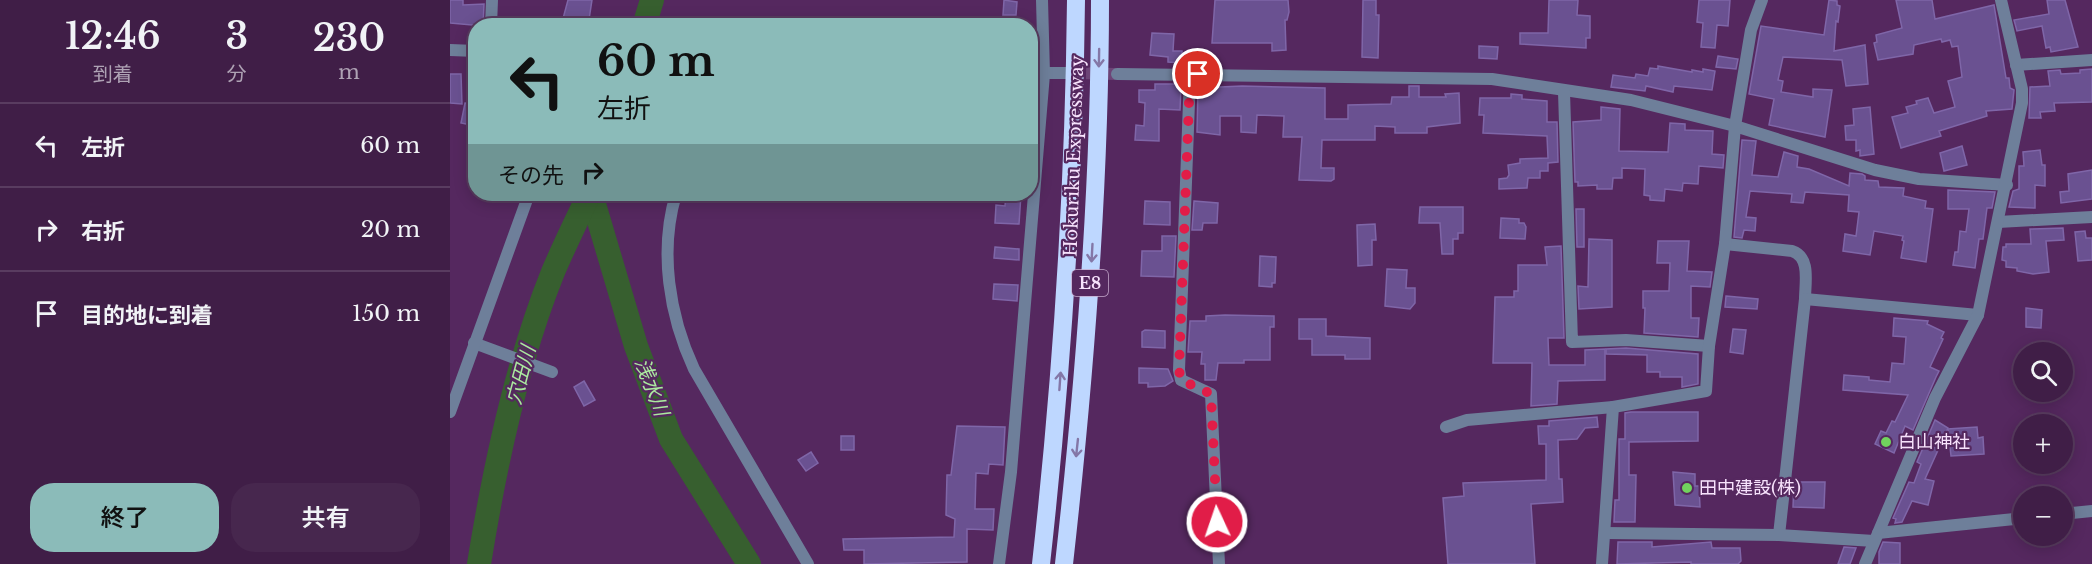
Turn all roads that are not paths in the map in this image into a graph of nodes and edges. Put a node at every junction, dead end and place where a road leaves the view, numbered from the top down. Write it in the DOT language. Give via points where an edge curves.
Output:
graph roads {
  1 [pos="492,0"];
  2 [pos="1042,0"];
  3 [pos="1076,0"];
  4 [pos="1100,0"];
  5 [pos="1762,0"];
  6 [pos="2001,0"];
  7 [pos="491,18"];
  8 [pos="450,50"];
  9 [pos="468,51"];
  10 [pos="2092,60"];
  11 [pos="2016,65"];
  12 [pos="1066,73"];
  13 [pos="1038,74"];
  14 [pos="1044,74"];
  15 [pos="1118,74"];
  16 [pos="1190,75"];
  17 [pos="1564,92"];
  18 [pos="1735,126"];
  19 [pos="1038,146"];
  20 [pos="2007,184"];
  21 [pos="527,201"];
  22 [pos="674,201"];
  23 [pos="1033,201"];
  24 [pos="2092,217"];
  25 [pos="1998,222"];
  26 [pos="1725,244"];
  27 [pos="1805,299"];
  28 [pos="1978,315"];
  29 [pos="476,344"];
  30 [pos="1709,346"];
  31 [pos="552,372"];
  32 [pos="1613,407"];
  33 [pos="450,412"];
  34 [pos="1446,427"];
  35 [pos="2092,511"];
  36 [pos="2073,513"];
  37 [pos="2013,519"];
  38 [pos="1605,533"];
  39 [pos="1779,535"];
  40 [pos="1876,537"];
  41 [pos="808,564"];
  42 [pos="999,564"];
  43 [pos="1041,564"];
  44 [pos="1064,564"];
  45 [pos="1219,564"];
  46 [pos="1602,564"];
  47 [pos="1865,564"];
  1 -- 7 [label="street"];
  2 -- 14 [label="street"];
  43 -- 3 [label="highway, Hokuriku Expressway / E8, one-way" via="1066,300"];
  4 -- 44 [label="highway, Hokuriku Expressway / E8, one-way" via="1089,303"];
  5 -- 18 [label="street" via="1751,30"];
  6 -- 11 [label="street"];
  8 -- 9 [label="street"];
  10 -- 11 [label="street"];
  11 -- 20 [label="street" via="2022,103"];
  12 -- 14 [label="street"];
  13 -- 14 [label="street"];
  14 -- 19 [label="street"];
  15 -- 16 [label="street"];
  16 -- 17 [label="street" via="1492,79"];
  16 -- 45 [label="street" via="1179,370 1181,380 1211,394"];
  17 -- 18 [label="street" via="1630,100"];
  17 -- 30 [label="street" via="1572,342 1626,340"];
  18 -- 20 [label="street" via="1875,170 1919,178"];
  18 -- 26 [label="street"];
  20 -- 25 [label="street"];
  21 -- 29 [label="street"];
  22 -- 41 [label="street" via="667,241 672,303 683,345"];
  23 -- 42 [label="street" via="1011,472"];
  24 -- 25 [label="street"];
  25 -- 28 [label="street"];
  26 -- 27 [label="street" via="1798,253 1805,264"];
  26 -- 30 [label="street"];
  27 -- 28 [label="street"];
  27 -- 39 [label="street"];
  28 -- 40 [label="street" via="1935,398"];
  29 -- 31 [label="street"];
  29 -- 33 [label="street"];
  30 -- 32 [label="street" via="1706,391"];
  32 -- 34 [label="street" via="1467,420"];
  32 -- 38 [label="street"];
  35 -- 36 [label="street"];
  37 -- 40 [label="street"];
  38 -- 39 [label="street"];
  38 -- 46 [label="street"];
  39 -- 40 [label="street"];
  40 -- 47 [label="street"];
}
